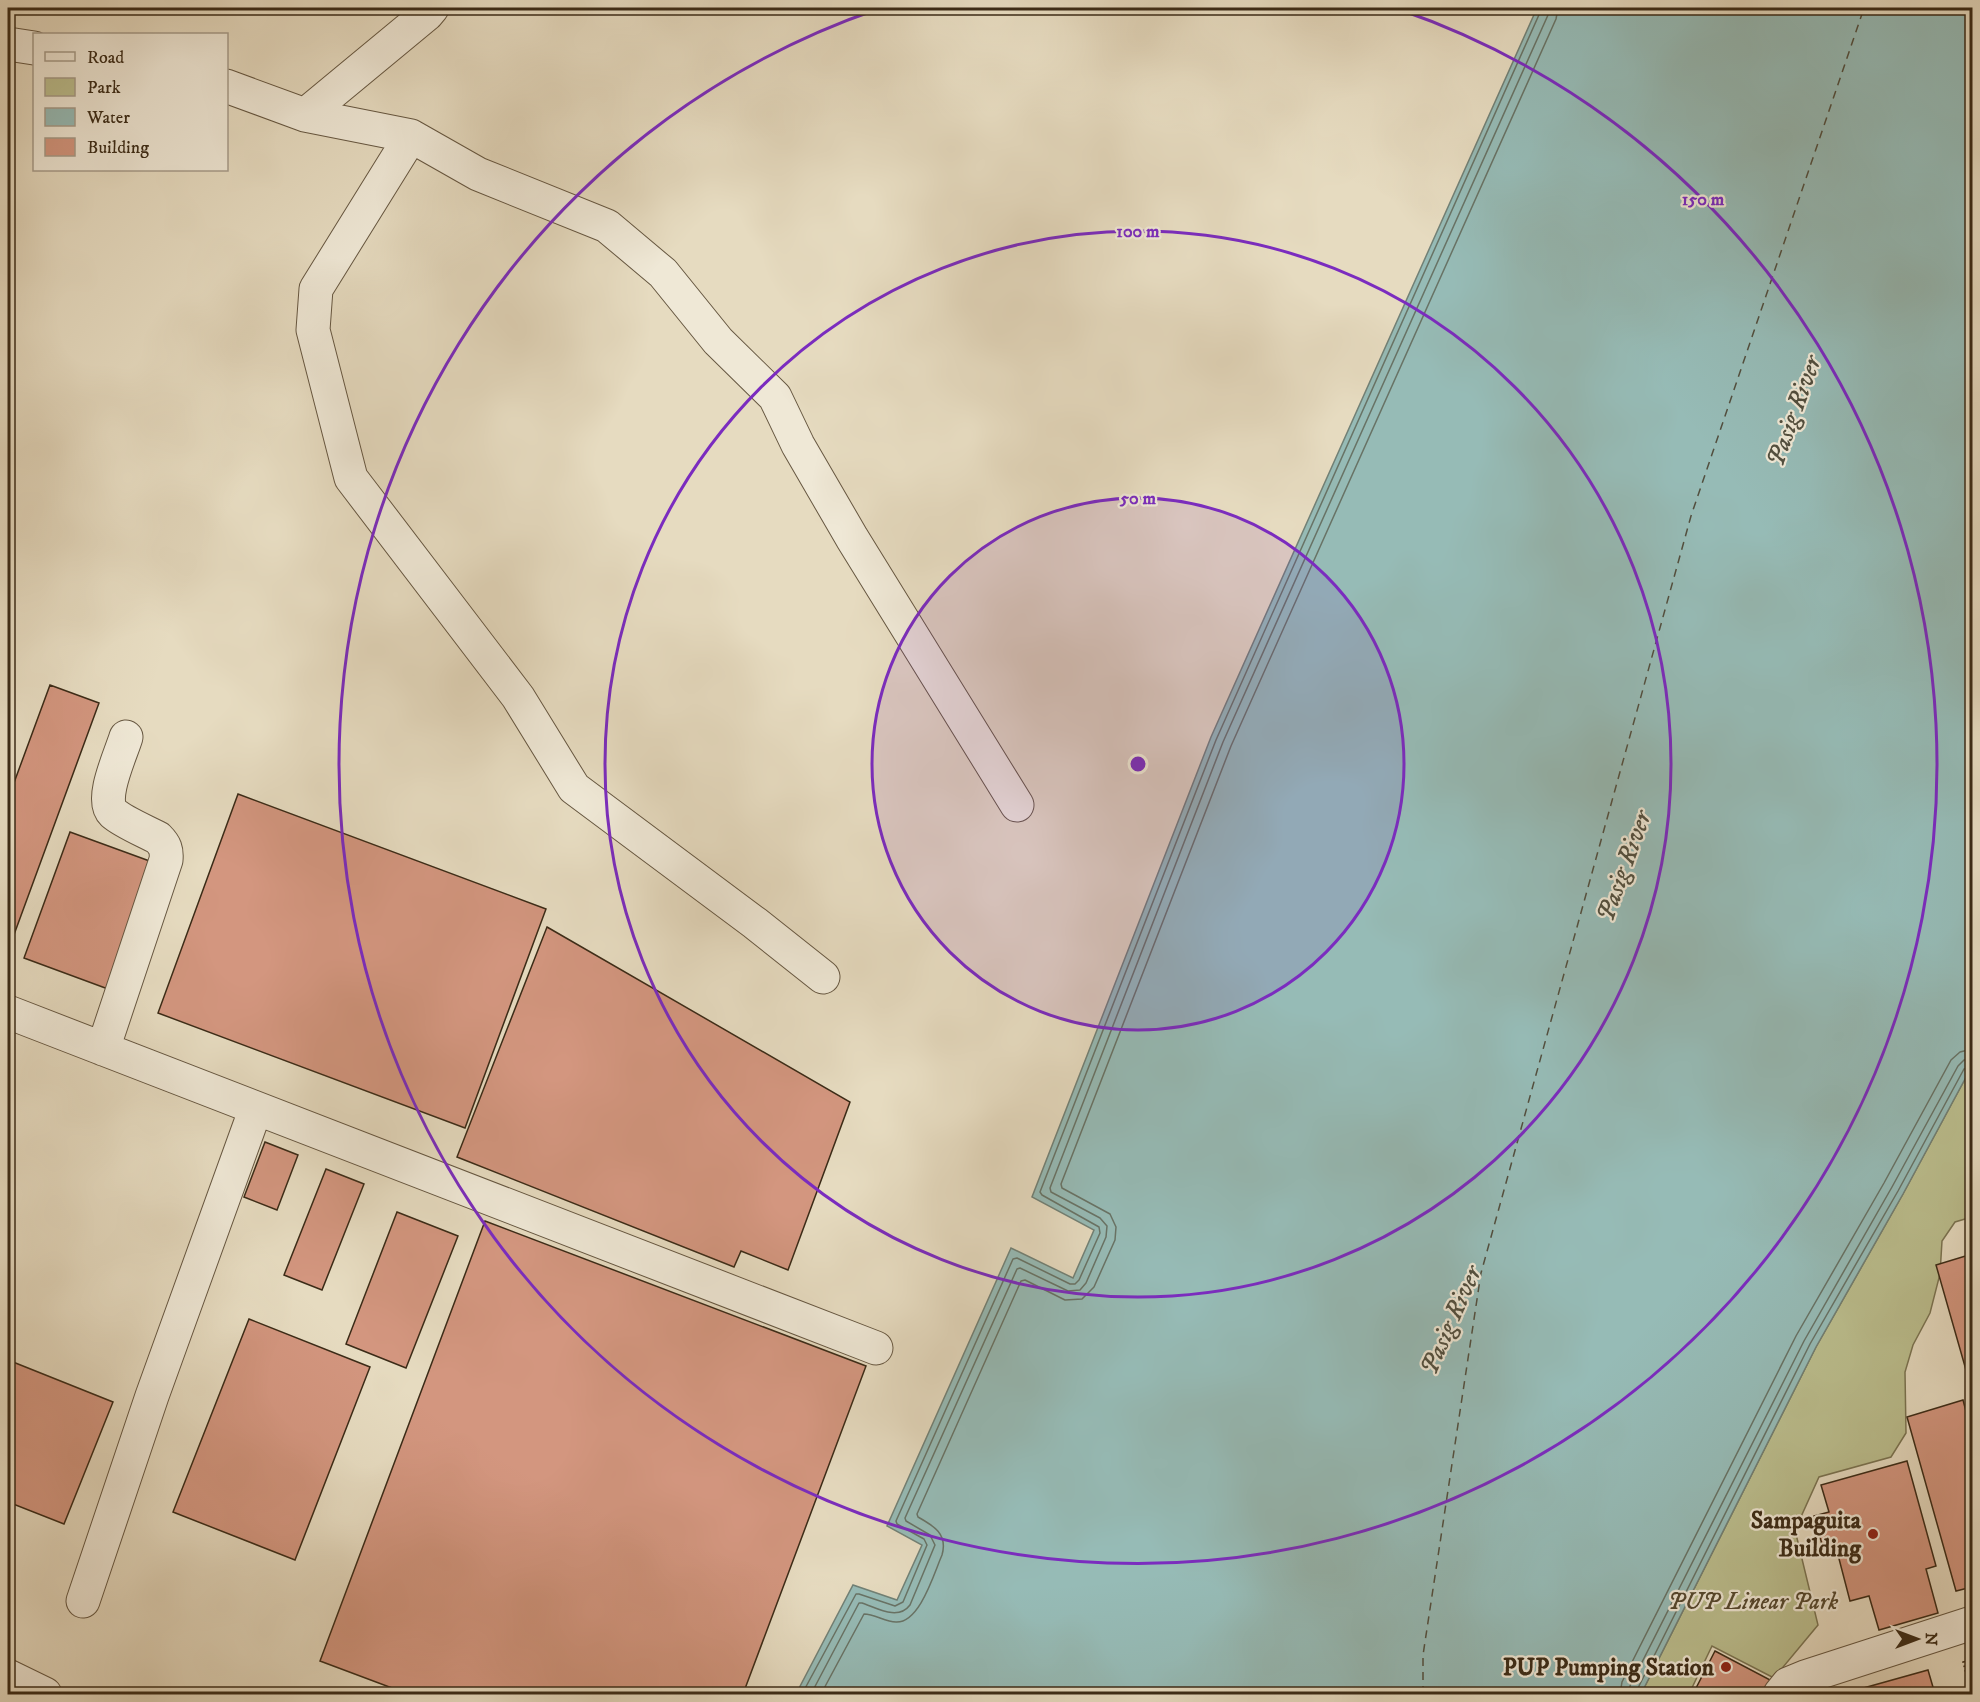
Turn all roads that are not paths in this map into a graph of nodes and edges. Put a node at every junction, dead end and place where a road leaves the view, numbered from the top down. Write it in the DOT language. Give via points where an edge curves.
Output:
graph roads {
  1 [pos="432,8"];
  2 [pos="8,44"];
  3 [pos="33,48"];
  4 [pos="228,87"];
  5 [pos="305,115"];
  6 [pos="411,136"];
  7 [pos="126,737"];
  8 [pos="1017,804"];
  9 [pos="823,977"];
  10 [pos="8,1012"];
  11 [pos="103,1049"];
  12 [pos="256,1108"];
  13 [pos="876,1348"];
  14 [pos="83,1601"];
  15 [pos="1971,1627"];
  16 [pos="8,1677"];
  17 [pos="45,1695"];
  18 [pos="1780,1695"];
  1 -- 5 [label="lane"];
  2 -- 3 [label="lane"];
  4 -- 5 [label="lane"];
  5 -- 6 [label="lane"];
  6 -- 8 [label="lane" via="478,174 607,226 663,273 718,341 775,397 852,538"];
  6 -- 9 [label="lane" via="316,289 313,330 351,478 518,697 574,788"];
  7 -- 11 [label="lane" via="107,796 108,807 113,814 158,838 167,852"];
  10 -- 11 [label="lane"];
  11 -- 12 [label="lane"];
  12 -- 13 [label="lane"];
  12 -- 14 [label="lane"];
  15 -- 18 [label="lane" via="1788,1683"];
  16 -- 17 [label="lane"];
}
